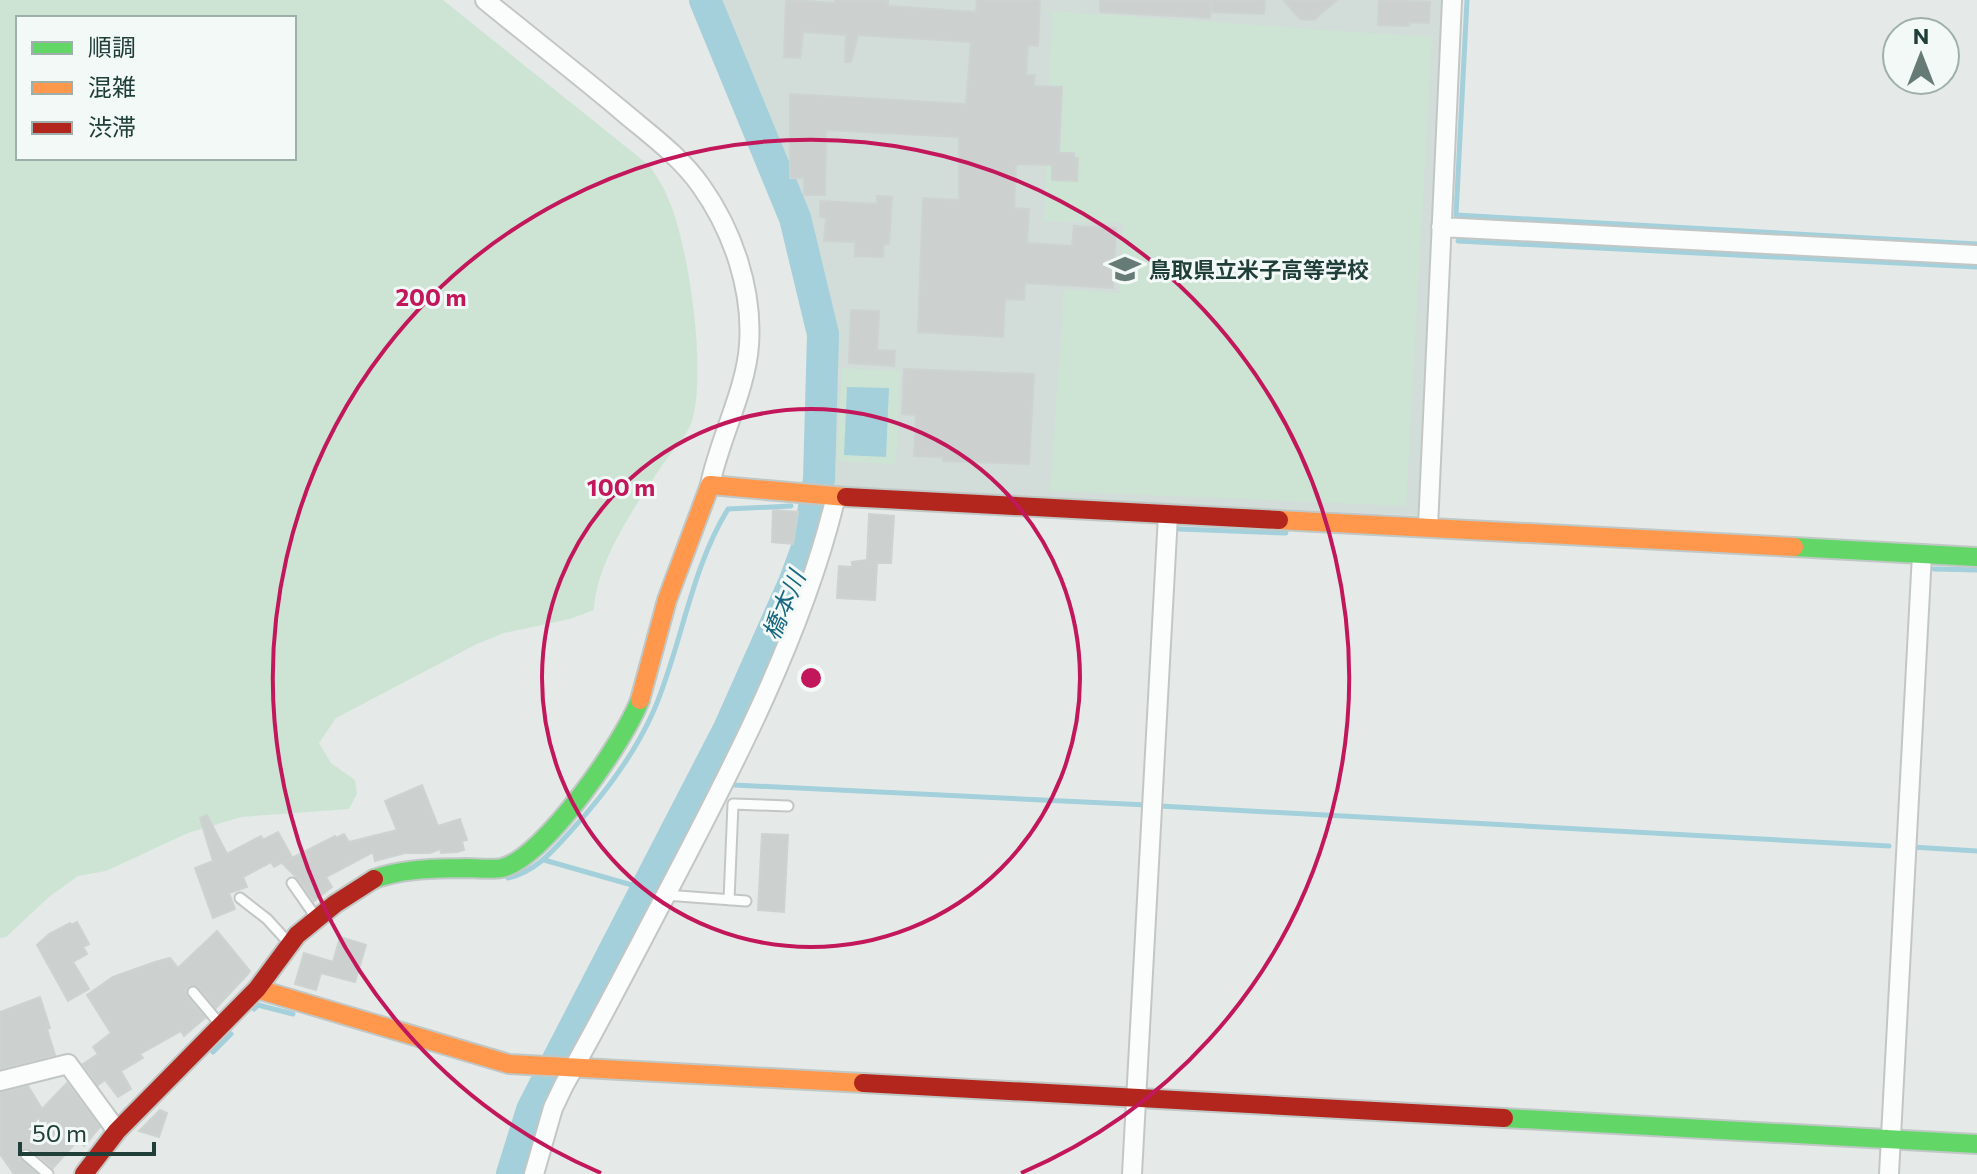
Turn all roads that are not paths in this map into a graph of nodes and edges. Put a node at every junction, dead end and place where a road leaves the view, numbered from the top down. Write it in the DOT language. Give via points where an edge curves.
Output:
graph roads {
  1 [pos="485,0"];
  2 [pos="1452,0"];
  3 [pos="1441,227"];
  4 [pos="1977,255"];
  5 [pos="710,485"];
  6 [pos="832,496"];
  7 [pos="1168,515"];
  8 [pos="1428,527"];
  9 [pos="1922,554"];
  10 [pos="1977,557"];
  11 [pos="788,806"];
  12 [pos="292,883"];
  13 [pos="665,895"];
  14 [pos="240,898"];
  15 [pos="729,900"];
  16 [pos="746,901"];
  17 [pos="317,919"];
  18 [pos="290,944"];
  19 [pos="257,989"];
  20 [pos="193,992"];
  21 [pos="221,1024"];
  22 [pos="574,1067"];
  23 [pos="0,1081"];
  24 [pos="1136,1098"];
  25 [pos="117,1131"];
  26 [pos="1890,1140"];
  27 [pos="1977,1144"];
  28 [pos="26,1155"];
  29 [pos="48,1174"];
  30 [pos="84,1174"];
  31 [pos="534,1174"];
  32 [pos="1132,1174"];
  33 [pos="1889,1174"];
  1 -- 5 [label="street" via="664,146 700,185 719,217 747,290 750,325 747,364"];
  2 -- 3 [label="street"];
  3 -- 4 [label="street"];
  3 -- 8 [label="street"];
  5 -- 6 [label="street"];
  5 -- 17 [label="street" via="667,600 639,704 568,814 516,862 501,868 391,873 373,879"];
  6 -- 7 [label="street"];
  6 -- 13 [label="street" via="825,544 802,606 726,779"];
  7 -- 8 [label="street"];
  7 -- 24 [label="street"];
  8 -- 9 [label="street"];
  9 -- 10 [label="street"];
  9 -- 26 [label="street"];
  11 -- 15 [label="lane" via="733,804"];
  12 -- 17 [label="lane"];
  13 -- 15 [label="lane"];
  13 -- 22 [label="street"];
  14 -- 18 [label="lane"];
  15 -- 16 [label="lane"];
  17 -- 18 [label="street"];
  18 -- 19 [label="street"];
  19 -- 21 [label="street"];
  19 -- 22 [label="street" via="509,1064"];
  20 -- 21 [label="lane"];
  21 -- 25 [label="street"];
  22 -- 24 [label="street"];
  22 -- 31 [label="street" via="553,1108"];
  23 -- 25 [label="street" via="68,1064"];
  24 -- 26 [label="street"];
  24 -- 32 [label="street"];
  25 -- 30 [label="street"];
  26 -- 27 [label="street"];
  26 -- 33 [label="street"];
  28 -- 29 [label="lane"];
}
